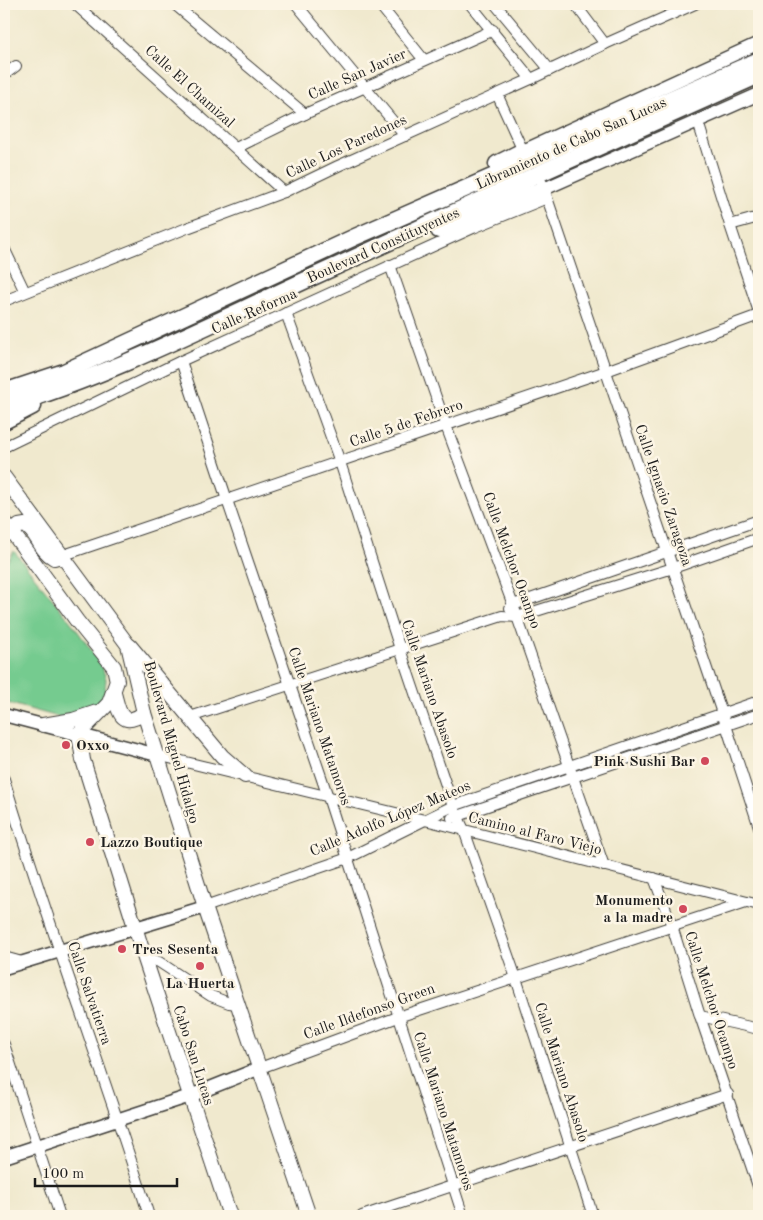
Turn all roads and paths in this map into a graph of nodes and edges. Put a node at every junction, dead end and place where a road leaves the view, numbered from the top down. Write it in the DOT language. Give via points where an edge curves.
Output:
graph roads {
  1 [pos="74,4"];
  2 [pos="174,4"];
  3 [pos="296,4"];
  4 [pos="379,4"];
  5 [pos="470,4"];
  6 [pos="494,4"];
  7 [pos="575,4"];
  8 [pos="695,4"];
  9 [pos="493,30"];
  10 [pos="759,43"];
  11 [pos="605,44"];
  12 [pos="424,60"];
  13 [pos="759,60"];
  14 [pos="16,66"];
  15 [pos="550,70"];
  16 [pos="4,75"];
  17 [pos="759,75"];
  18 [pos="531,79"];
  19 [pos="364,87"];
  20 [pos="498,94"];
  21 [pos="759,94"];
  22 [pos="669,108"];
  23 [pos="305,114"];
  24 [pos="698,122"];
  25 [pos="405,136"];
  26 [pos="236,148"];
  27 [pos="524,151"];
  28 [pos="543,187"];
  29 [pos="284,192"];
  30 [pos="759,217"];
  31 [pos="730,225"];
  32 [pos="355,237"];
  33 [pos="4,248"];
  34 [pos="390,265"];
  35 [pos="25,292"];
  36 [pos="4,301"];
  37 [pos="286,313"];
  38 [pos="759,313"];
  39 [pos="181,360"];
  40 [pos="606,371"];
  41 [pos="96,375"];
  42 [pos="32,384"];
  43 [pos="4,385"];
  44 [pos="4,392"];
  45 [pos="4,407"];
  46 [pos="4,421"];
  47 [pos="446,426"];
  48 [pos="4,447"];
  49 [pos="340,462"];
  50 [pos="4,477"];
  51 [pos="227,500"];
  52 [pos="759,520"];
  53 [pos="4,521"];
  54 [pos="11,534"];
  55 [pos="759,538"];
  56 [pos="668,552"];
  57 [pos="62,556"];
  58 [pos="673,568"];
  59 [pos="513,605"];
  60 [pos="502,616"];
  61 [pos="517,617"];
  62 [pos="128,645"];
  63 [pos="400,649"];
  64 [pos="291,684"];
  65 [pos="114,693"];
  66 [pos="759,701"];
  67 [pos="100,712"];
  68 [pos="144,713"];
  69 [pos="722,714"];
  70 [pos="759,714"];
  71 [pos="4,716"];
  72 [pos="190,717"];
  73 [pos="44,725"];
  74 [pos="726,725"];
  75 [pos="78,734"];
  76 [pos="157,755"];
  77 [pos="570,766"];
  78 [pos="245,776"];
  79 [pos="573,777"];
  80 [pos="4,778"];
  81 [pos="328,796"];
  82 [pos="455,811"];
  83 [pos="432,822"];
  84 [pos="759,827"];
  85 [pos="464,830"];
  86 [pos="348,858"];
  87 [pos="604,866"];
  88 [pos="654,878"];
  89 [pos="747,902"];
  90 [pos="759,905"];
  91 [pos="205,907"];
  92 [pos="672,926"];
  93 [pos="135,928"];
  94 [pos="60,950"];
  95 [pos="4,956"];
  96 [pos="145,959"];
  97 [pos="22,962"];
  98 [pos="4,968"];
  99 [pos="516,978"];
  100 [pos="238,1004"];
  101 [pos="700,1016"];
  102 [pos="398,1017"];
  103 [pos="759,1029"];
  104 [pos="4,1044"];
  105 [pos="260,1068"];
  106 [pos="728,1094"];
  107 [pos="190,1096"];
  108 [pos="118,1120"];
  109 [pos="37,1146"];
  110 [pos="570,1147"];
  111 [pos="4,1157"];
  112 [pos="452,1186"];
  113 [pos="759,1189"];
  114 [pos="60,1216"];
  115 [pos="149,1216"];
  116 [pos="230,1216"];
  117 [pos="310,1216"];
  118 [pos="362,1216"];
  119 [pos="463,1216"];
  120 [pos="593,1216"];
  1 -- 26 [label="street, Calle El Chamizal"];
  2 -- 23 [label="street"];
  3 -- 19 [label="street"];
  4 -- 12 [label="street"];
  5 -- 9 [label="street"];
  6 -- 15 [label="street"];
  7 -- 11 [label="street"];
  8 -- 11 [label="street, Calle Los Paredones"];
  9 -- 12 [label="street, Calle San Javier"];
  9 -- 18 [label="street"];
  10 -- 27 [label="street"];
  11 -- 15 [label="street, Calle Los Paredones"];
  12 -- 19 [label="street, Calle San Javier"];
  13 -- 22 [label="highway, Libramiento de Cabo San Lucas"];
  14 -- 16 [label="street"];
  15 -- 18 [label="street, Calle Los Paredones"];
  17 -- 22 [label="highway, Boulevard Constituyentes"];
  18 -- 20 [label="street, Calle Los Paredones"];
  19 -- 23 [label="street, Calle San Javier"];
  19 -- 25 [label="street"];
  20 -- 25 [label="street, Calle Los Paredones"];
  20 -- 27 [label="street"];
  21 -- 24 [label="street, Boulevard Constituyentes"];
  22 -- 28 [label="highway, Boulevard Constituyentes"];
  22 -- 32 [label="highway, Libramiento de Cabo San Lucas"];
  23 -- 26 [label="street, Calle San Javier"];
  24 -- 28 [label="street, Boulevard Constituyentes"];
  24 -- 31 [label="street"];
  25 -- 29 [label="street, Calle Los Paredones"];
  26 -- 29 [label="street, Calle El Chamizal"];
  27 -- 32 [label="highway"];
  28 -- 34 [label="street, Calle Reforma" via="474,228"];
  28 -- 40 [label="street, Calle Ignacio Zaragoza"];
  28 -- 41 [label="highway, Boulevard Constituyentes" via="363,254"];
  29 -- 35 [label="street, Calle Los Paredones"];
  30 -- 31 [label="street"];
  31 -- 38 [label="street"];
  32 -- 42 [label="highway, Boulevard Constituyentes"];
  33 -- 35 [label="street"];
  34 -- 37 [label="street, Calle Reforma"];
  34 -- 47 [label="street, Calle Melchor Ocampo"];
  35 -- 36 [label="street, Calle Los Paredones"];
  37 -- 39 [label="street, Calle Reforma"];
  37 -- 49 [label="street, Calle Mariano Abasolo"];
  38 -- 40 [label="street, Calle 5 de Febrero"];
  39 -- 48 [label="street, Calle Reforma"];
  39 -- 51 [label="street, Calle Mariano Matamoros"];
  40 -- 47 [label="street, Calle 5 de Febrero"];
  40 -- 56 [label="street, Calle Ignacio Zaragoza"];
  41 -- 45 [label="highway, Boulevard Constituyentes"];
  41 -- 46 [label="highway"];
  42 -- 43 [label="highway"];
  42 -- 44 [label="highway, Boulevard Constituyentes"];
  47 -- 49 [label="street, Calle 5 de Febrero"];
  47 -- 59 [label="street, Calle Melchor Ocampo"];
  49 -- 51 [label="street, Calle 5 de Febrero"];
  49 -- 63 [label="street, Calle Mariano Abasolo"];
  50 -- 57 [label="main road, Boulevard Miguel Hidalgo"];
  51 -- 57 [label="street, Calle 5 de Febrero"];
  51 -- 64 [label="street, Calle Mariano Matamoros"];
  52 -- 56 [label="street"];
  53 -- 54 [label="main road"];
  54 -- 57 [label="main road" via="25,525 46,554 54,558"];
  54 -- 65 [label="main road" via="114,667 117,681"];
  55 -- 58 [label="street"];
  56 -- 58 [label="street, Calle Ignacio Zaragoza"];
  56 -- 59 [label="street"];
  57 -- 62 [label="main road, Boulevard Miguel Hidalgo"];
  58 -- 61 [label="street"];
  58 -- 69 [label="street, Calle Ignacio Zaragoza"];
  59 -- 60 [label="street"];
  59 -- 61 [label="street, Calle Melchor Ocampo"];
  60 -- 61 [label="street"];
  60 -- 63 [label="street"];
  61 -- 77 [label="street, Calle Melchor Ocampo"];
  62 -- 68 [label="main road, Boulevard Miguel Hidalgo"];
  62 -- 72 [label="main road"];
  63 -- 64 [label="street"];
  63 -- 82 [label="street, Calle Mariano Abasolo"];
  64 -- 72 [label="street"];
  64 -- 81 [label="street, Calle Mariano Matamoros"];
  65 -- 67 [label="main road"];
  65 -- 68 [label="main road" via="123,718 135,720"];
  66 -- 69 [label="street, Calle Adolfo López Mateos"];
  67 -- 73 [label="main road"];
  67 -- 75 [label="main road"];
  68 -- 76 [label="main road, Boulevard Miguel Hidalgo"];
  69 -- 74 [label="street, Calle Ignacio Zaragoza"];
  69 -- 77 [label="street, Calle Adolfo López Mateos"];
  70 -- 74 [label="street, Calle Adolfo López Mateos"];
  71 -- 73 [label="street"];
  72 -- 78 [label="main road" via="222,756"];
  73 -- 75 [label="street"];
  74 -- 79 [label="street, Calle Adolfo López Mateos"];
  74 -- 84 [label="street, Calle Ignacio Zaragoza"];
  75 -- 76 [label="street"];
  75 -- 93 [label="main road, Cabo San Lucas" via="83,760"];
  76 -- 78 [label="street, Camino al Faro Viejo"];
  76 -- 91 [label="main road, Boulevard Miguel Hidalgo"];
  77 -- 79 [label="street, Calle Melchor Ocampo"];
  77 -- 82 [label="street, Calle Adolfo López Mateos"];
  78 -- 81 [label="street, Camino al Faro Viejo"];
  79 -- 82 [label="street, Calle Adolfo López Mateos"];
  79 -- 87 [label="street, Calle Melchor Ocampo"];
  80 -- 94 [label="street, Calle Salvatierra"];
  81 -- 83 [label="street, Camino al Faro Viejo"];
  81 -- 86 [label="street, Calle Mariano Matamoros"];
  82 -- 83 [label="street, Calle Adolfo López Mateos"];
  82 -- 85 [label="street, Calle Mariano Abasolo"];
  83 -- 85 [label="street, Camino al Faro Viejo"];
  83 -- 86 [label="street, Calle Adolfo López Mateos"];
  85 -- 87 [label="street, Camino al Faro Viejo"];
  85 -- 99 [label="street, Calle Mariano Abasolo"];
  86 -- 91 [label="street, Calle Adolfo López Mateos"];
  86 -- 102 [label="street, Calle Mariano Matamoros"];
  87 -- 88 [label="street, Camino al Faro Viejo"];
  88 -- 89 [label="street, Camino al Faro Viejo"];
  88 -- 92 [label="street, Calle Melchor Ocampo"];
  89 -- 90 [label="street, Camino al Faro Viejo"];
  89 -- 92 [label="street, Calle Ildefonso Green"];
  91 -- 93 [label="street, Calle Adolfo López Mateos"];
  91 -- 100 [label="main road, Boulevard Miguel Hidalgo"];
  92 -- 99 [label="street, Calle Ildefonso Green"];
  92 -- 101 [label="street, Calle Melchor Ocampo"];
  93 -- 94 [label="street, Calle Adolfo López Mateos"];
  93 -- 96 [label="main road, Cabo San Lucas"];
  94 -- 97 [label="street, Calle Adolfo López Mateos"];
  94 -- 108 [label="street, Calle Salvatierra"];
  95 -- 97 [label="street"];
  96 -- 100 [label="street" via="159,962 216,998"];
  96 -- 107 [label="main road, Cabo San Lucas"];
  97 -- 98 [label="street, Calle Adolfo López Mateos"];
  99 -- 102 [label="street, Calle Ildefonso Green"];
  99 -- 110 [label="street, Calle Mariano Abasolo"];
  100 -- 105 [label="main road, Boulevard Miguel Hidalgo"];
  101 -- 103 [label="street"];
  101 -- 106 [label="street, Calle Melchor Ocampo"];
  102 -- 105 [label="street, Calle Ildefonso Green"];
  102 -- 112 [label="street, Calle Mariano Matamoros"];
  104 -- 109 [label="street"];
  105 -- 107 [label="street, Calle Ildefonso Green"];
  105 -- 117 [label="main road, Boulevard Miguel Hidalgo"];
  106 -- 110 [label="street"];
  106 -- 113 [label="street, Calle Melchor Ocampo"];
  107 -- 108 [label="street, Calle Ildefonso Green"];
  107 -- 116 [label="main road, Cabo San Lucas"];
  108 -- 109 [label="street, Calle Ildefonso Green"];
  108 -- 115 [label="street, Calle Salvatierra"];
  109 -- 111 [label="street, Calle Ildefonso Green"];
  109 -- 114 [label="street"];
  110 -- 112 [label="street"];
  110 -- 120 [label="street, Calle Mariano Abasolo"];
  112 -- 118 [label="street"];
  112 -- 119 [label="street, Calle Mariano Matamoros"];
}
